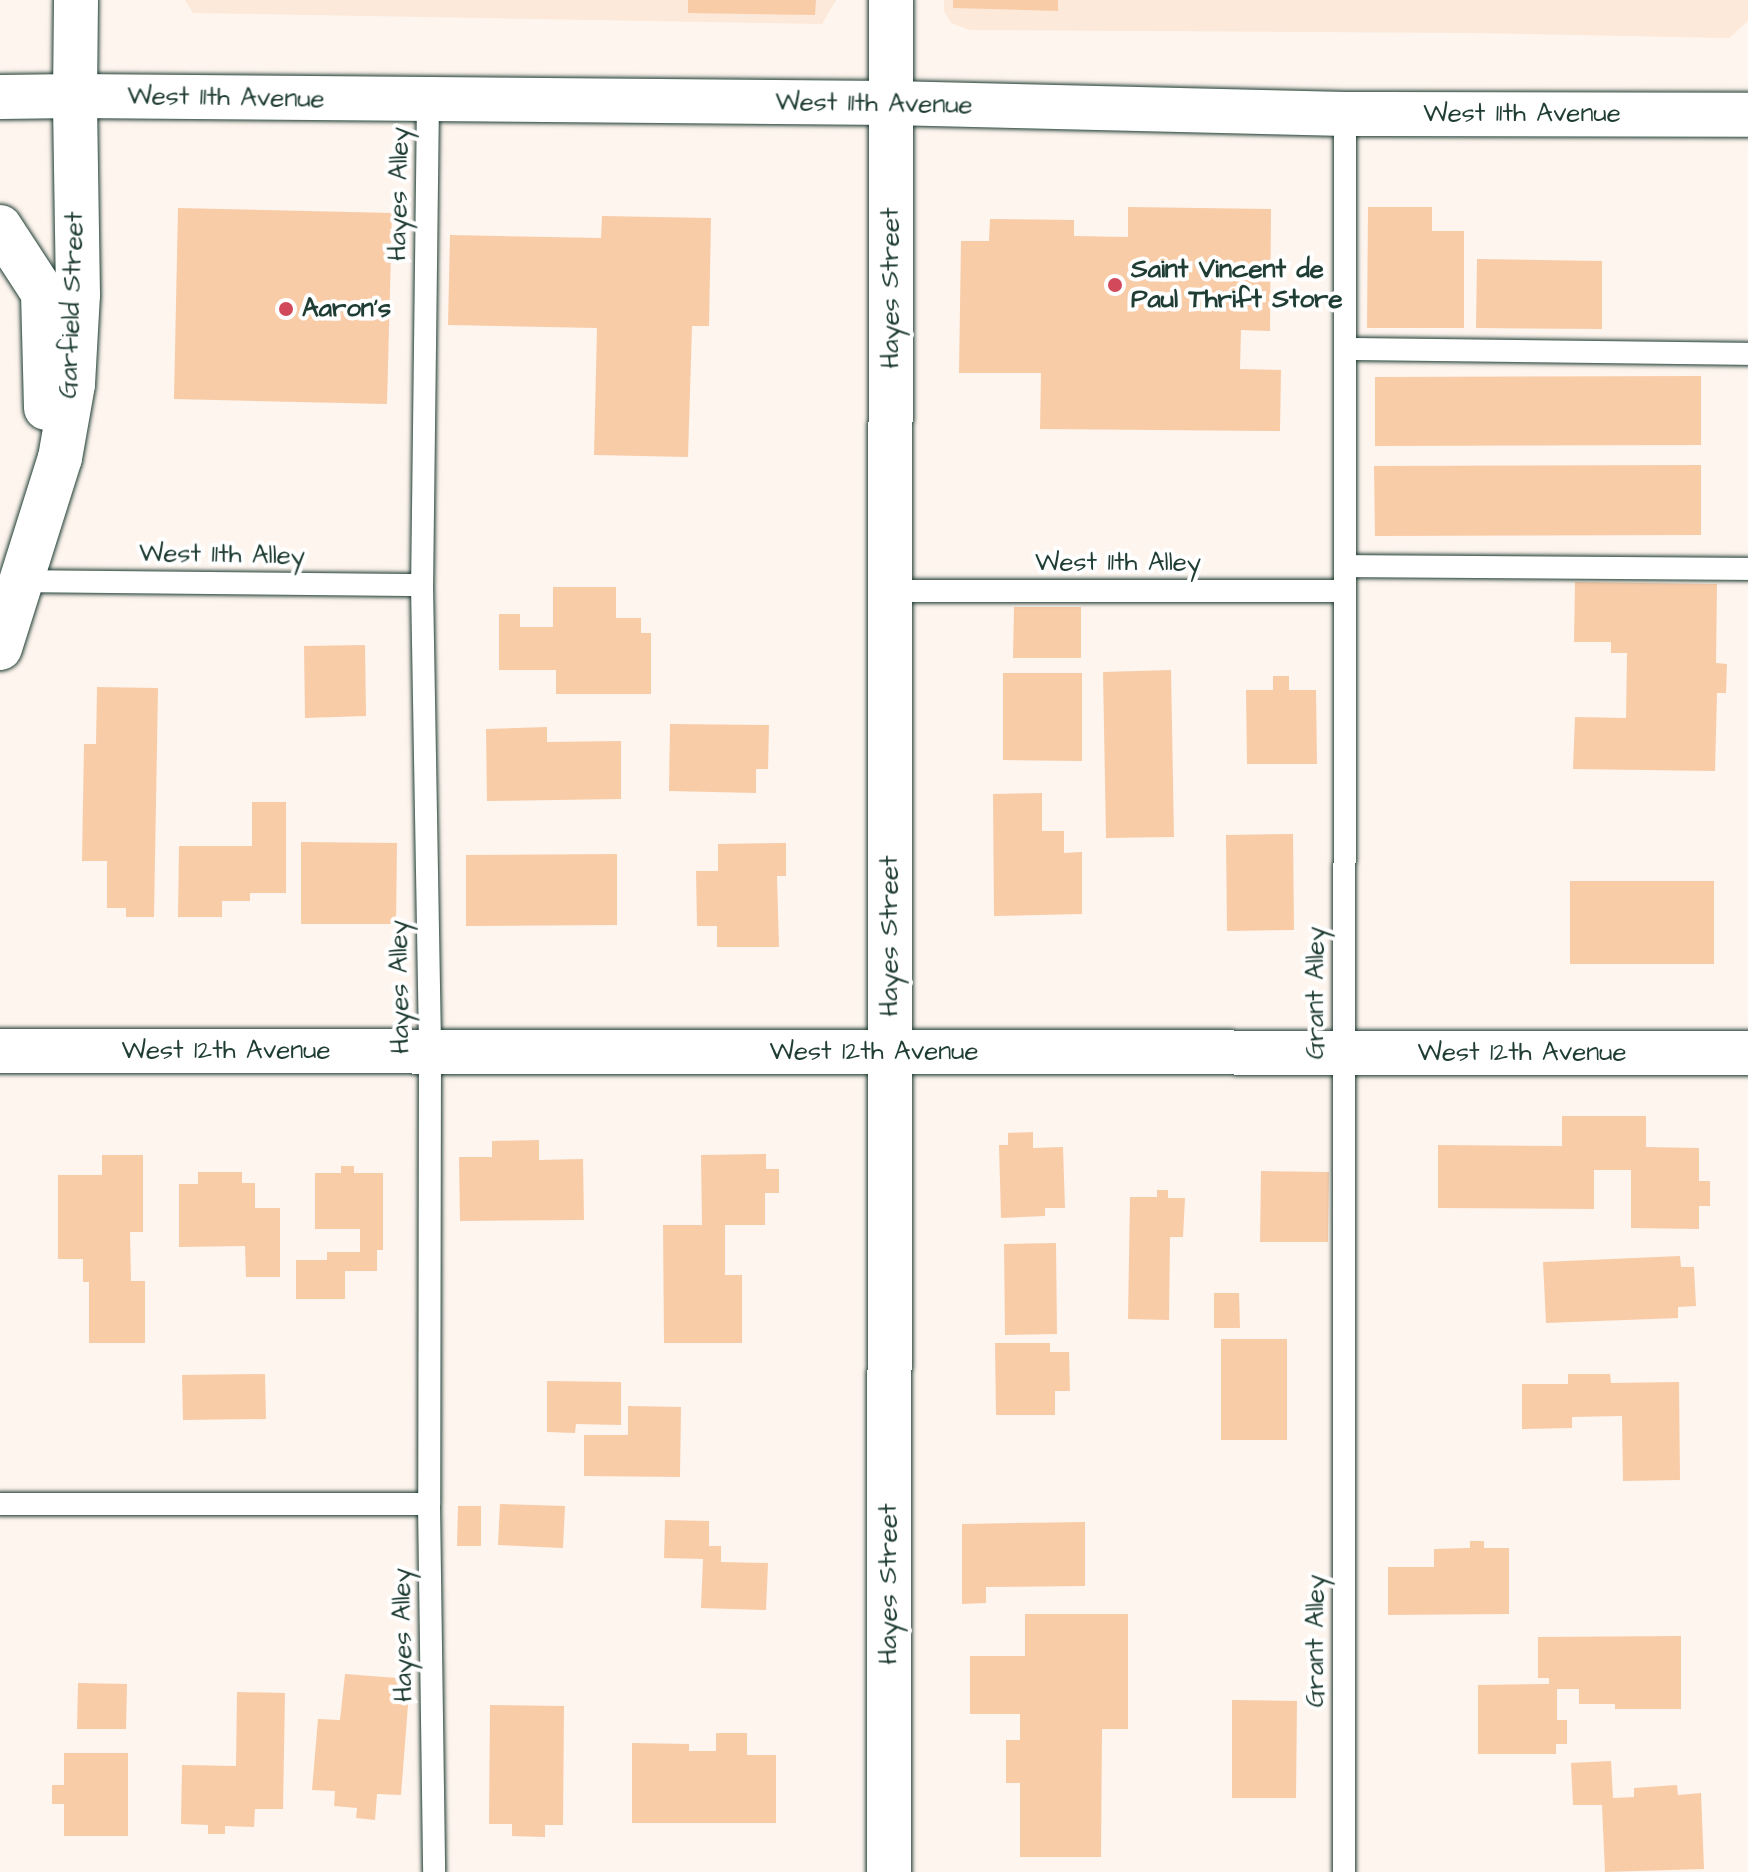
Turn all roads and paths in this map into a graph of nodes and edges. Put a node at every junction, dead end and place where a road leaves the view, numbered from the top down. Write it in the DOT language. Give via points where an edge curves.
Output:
graph roads {
  1 [pos="76,0"];
  2 [pos="891,0"];
  3 [pos="75,96"];
  4 [pos="0,97"];
  5 [pos="428,101"];
  6 [pos="891,103"];
  7 [pos="1345,114"];
  8 [pos="1748,115"];
  9 [pos="0,227"];
  10 [pos="1345,349"];
  11 [pos="1748,354"];
  12 [pos="49,495"];
  13 [pos="1345,566"];
  14 [pos="1748,569"];
  15 [pos="22,581"];
  16 [pos="422,585"];
  17 [pos="891,591"];
  18 [pos="1344,591"];
  19 [pos="0,648"];
  20 [pos="430,1050"];
  21 [pos="0,1051"];
  22 [pos="890,1053"];
  23 [pos="1344,1053"];
  24 [pos="1748,1053"];
  25 [pos="0,1504"];
  26 [pos="429,1504"];
  27 [pos="434,1872"];
  28 [pos="889,1872"];
  29 [pos="1344,1872"];
  1 -- 3 [label="street, Garfield Street"];
  2 -- 6 [label="street, Hayes Street"];
  3 -- 4 [label="street, West 11th Avenue"];
  3 -- 5 [label="street, West 11th Avenue"];
  3 -- 12 [label="street, Garfield Street" via="78,295 73,384"];
  5 -- 6 [label="street, West 11th Avenue"];
  5 -- 16 [label="lane, Hayes Alley"];
  6 -- 7 [label="street, West 11th Avenue"];
  6 -- 17 [label="street, Hayes Street"];
  7 -- 8 [label="street, West 11th Avenue"];
  7 -- 10 [label="lane, Grant Alley"];
  9 -- 12 [label="street" via="43,293"];
  10 -- 11 [label="lane"];
  10 -- 13 [label="lane, Grant Alley"];
  12 -- 15 [label="street, Garfield Street"];
  13 -- 14 [label="lane"];
  13 -- 18 [label="lane, Grant Alley"];
  15 -- 16 [label="lane, West 11th Alley"];
  15 -- 19 [label="street, Garfield Street"];
  16 -- 20 [label="lane, Hayes Alley"];
  17 -- 18 [label="lane, West 11th Alley"];
  17 -- 22 [label="street, Hayes Street"];
  18 -- 23 [label="lane, Grant Alley"];
  20 -- 21 [label="street, West 12th Avenue"];
  20 -- 22 [label="street, West 12th Avenue"];
  20 -- 26 [label="lane, Hayes Alley"];
  22 -- 23 [label="street, West 12th Avenue"];
  22 -- 28 [label="street, Hayes Street"];
  23 -- 24 [label="street, West 12th Avenue"];
  23 -- 29 [label="lane, Grant Alley"];
  25 -- 26 [label="lane"];
  26 -- 27 [label="lane, Hayes Alley"];
}
